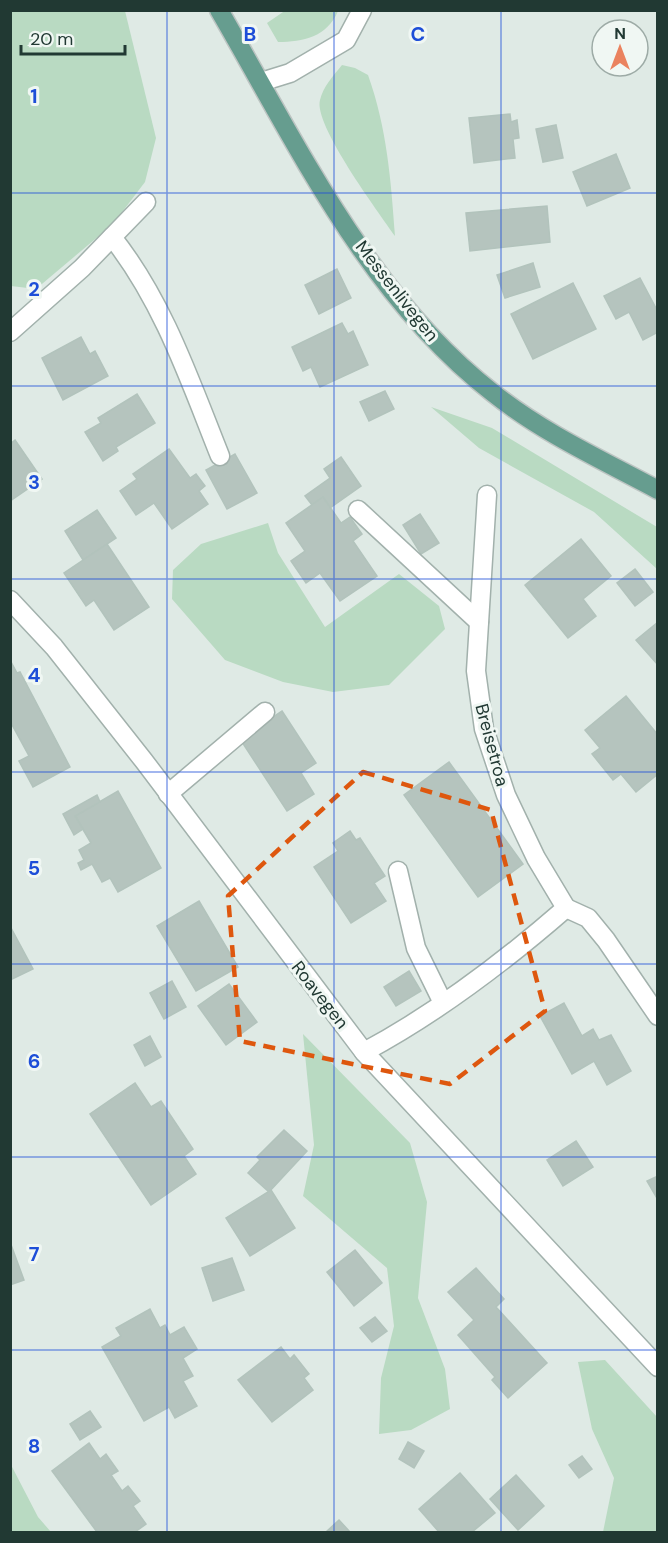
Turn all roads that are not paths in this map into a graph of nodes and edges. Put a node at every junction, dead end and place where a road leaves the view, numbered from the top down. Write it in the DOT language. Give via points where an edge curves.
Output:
graph roads {
  1 [pos="219,10"];
  2 [pos="362,10"];
  3 [pos="261,82"];
  4 [pos="146,202"];
  5 [pos="112,237"];
  6 [pos="10,332"];
  7 [pos="220,456"];
  8 [pos="657,490"];
  9 [pos="487,495"];
  10 [pos="358,510"];
  11 [pos="10,600"];
  12 [pos="479,622"];
  13 [pos="265,712"];
  14 [pos="168,794"];
  15 [pos="398,871"];
  16 [pos="566,908"];
  17 [pos="442,1003"];
  18 [pos="657,1016"];
  19 [pos="364,1052"];
  20 [pos="657,1367"];
  1 -- 3 [label="main road, Messenlivegen"];
  2 -- 3 [label="street" via="346,40 290,73"];
  3 -- 8 [label="main road, Messenlivegen" via="366,256 427,334 519,413"];
  4 -- 5 [label="street"];
  5 -- 6 [label="street"];
  5 -- 7 [label="street" via="135,266 176,346"];
  9 -- 12 [label="street, Breisetroa"];
  10 -- 12 [label="street"];
  11 -- 14 [label="street, Roavegen" via="54,647"];
  12 -- 16 [label="street, Breisetroa" via="476,671 484,729 506,795"];
  13 -- 14 [label="street"];
  14 -- 19 [label="street, Roavegen"];
  15 -- 17 [label="street" via="416,948"];
  16 -- 17 [label="street"];
  16 -- 18 [label="street" via="588,918 600,932"];
  17 -- 19 [label="street" via="407,1029"];
  19 -- 20 [label="street, Roavegen"];
}
